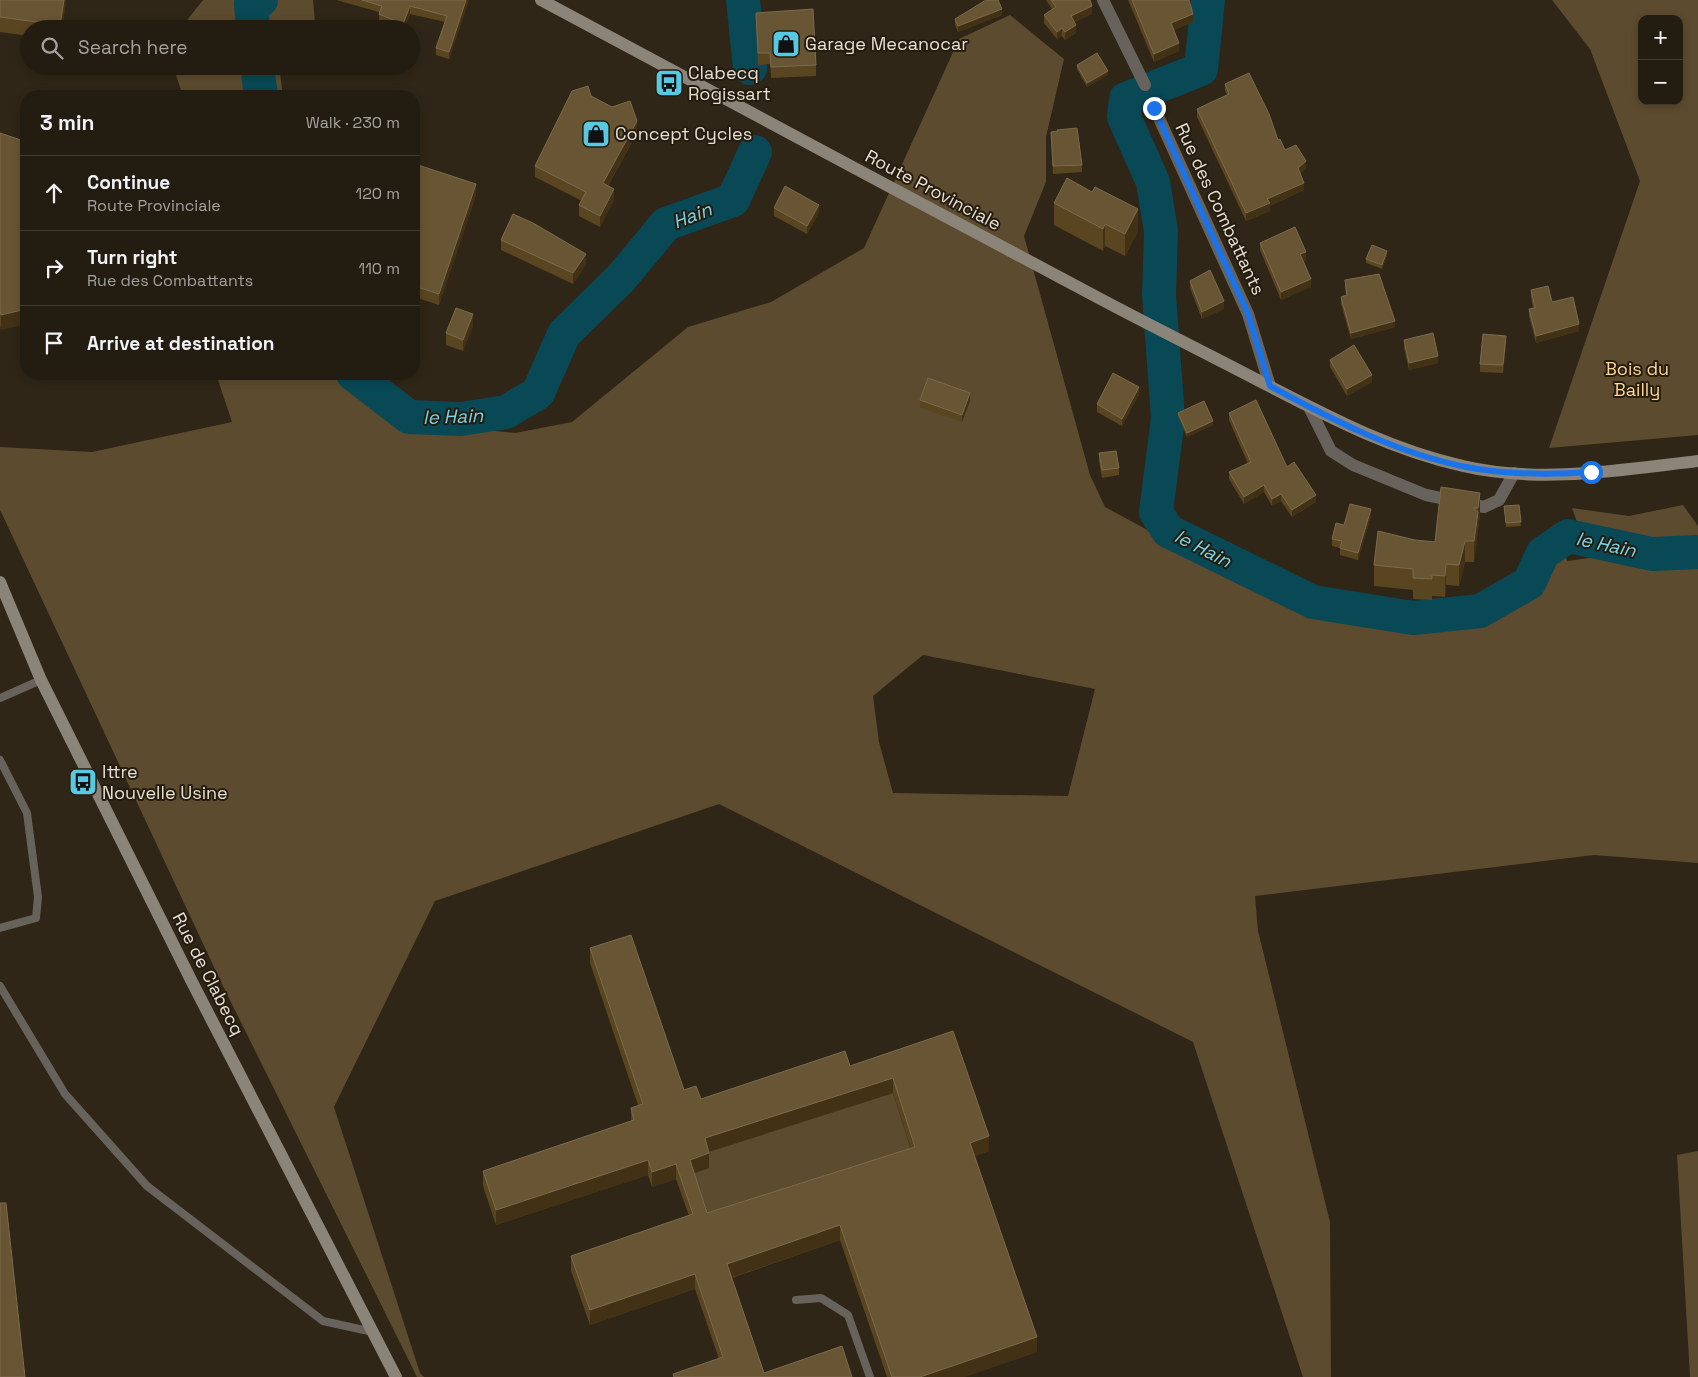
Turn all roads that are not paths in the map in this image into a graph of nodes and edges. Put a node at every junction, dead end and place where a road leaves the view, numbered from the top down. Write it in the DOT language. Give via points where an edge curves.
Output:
graph roads {
  1 [pos="541,0"];
  2 [pos="1103,0"];
  3 [pos="1144,85"];
  4 [pos="1153,104"];
  5 [pos="1270,386"];
  6 [pos="1309,407"];
  7 [pos="1698,461"];
  8 [pos="1514,473"];
  9 [pos="0,582"];
  10 [pos="41,680"];
  11 [pos="0,698"];
  12 [pos="0,760"];
  13 [pos="0,928"];
  14 [pos="0,986"];
  15 [pos="796,1300"];
  16 [pos="373,1332"];
  17 [pos="396,1377"];
  18 [pos="870,1377"];
  1 -- 5 [label="main road, Route Provinciale" via="1185,344"];
  2 -- 3 [label="street"];
  4 -- 5 [label="street, Rue des Combattants" via="1248,314"];
  5 -- 6 [label="main road, Route Provinciale"];
  6 -- 8 [label="main road, Route Provinciale" via="1367,435 1424,455 1466,467"];
  6 -- 8 [label="street" via="1331,451 1353,465 1426,495 1484,507 1499,500"];
  7 -- 8 [label="main road, Route Provinciale" via="1591,472"];
  9 -- 10 [label="main road, Rue de Clabecq"];
  10 -- 11 [label="lane"];
  10 -- 16 [label="main road, Rue de Clabecq"];
  12 -- 13 [label="lane" via="27,813 38,897 36,918"];
  14 -- 16 [label="lane" via="65,1094 147,1186 323,1321"];
  15 -- 18 [label="lane" via="821,1298 848,1315"];
  16 -- 17 [label="main road, Rue de Clabecq"];
}
